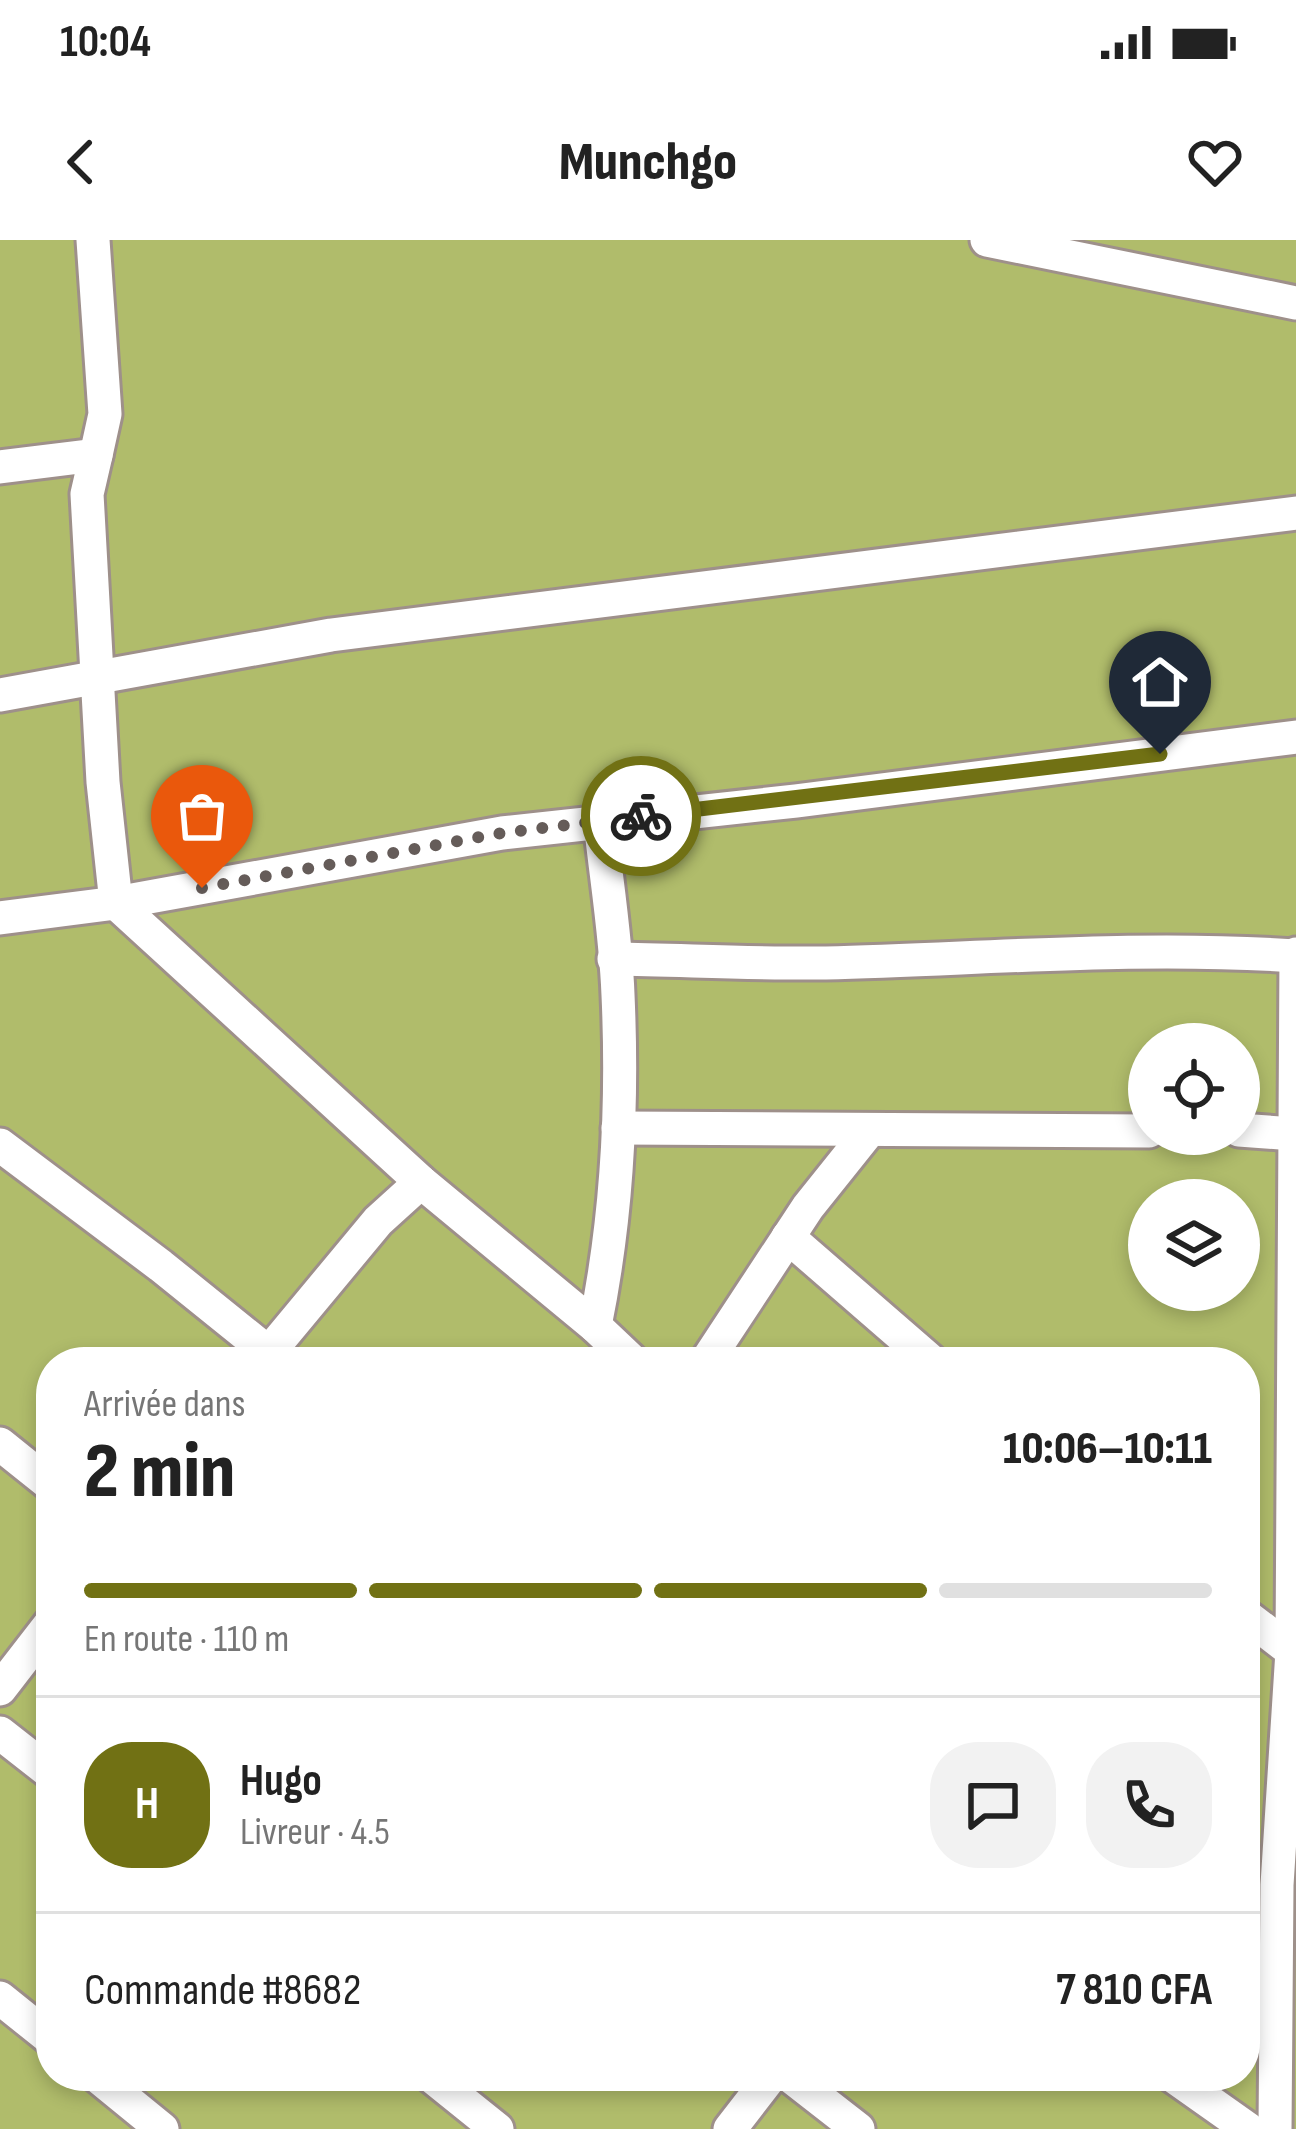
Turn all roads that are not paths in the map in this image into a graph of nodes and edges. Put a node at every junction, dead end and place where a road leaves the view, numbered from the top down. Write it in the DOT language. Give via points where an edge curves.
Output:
graph roads {
  1 [pos="94,240"];
  2 [pos="988,240"];
  3 [pos="1089,252"];
  4 [pos="1296,303"];
  5 [pos="96,455"];
  6 [pos="0,467"];
  7 [pos="1296,513"];
  8 [pos="96,677"];
  9 [pos="0,694"];
  10 [pos="1296,737"];
  11 [pos="600,821"];
  12 [pos="116,903"];
  13 [pos="0,918"];
  14 [pos="1296,955"];
  15 [pos="614,959"];
  16 [pos="618,1128"];
  17 [pos="1128,1131"];
  18 [pos="868,1132"];
  19 [pos="1260,1132"];
  20 [pos="1294,1134"];
  21 [pos="0,1145"];
  22 [pos="421,1181"];
  23 [pos="788,1238"];
  24 [pos="595,1326"];
  25 [pos="256,1347"];
  26 [pos="279,1347"];
  27 [pos="617,1347"];
  28 [pos="716,1347"];
  29 [pos="915,1347"];
  30 [pos="1295,1436"];
  31 [pos="0,1444"];
  32 [pos="36,1473"];
  33 [pos="1260,1627"];
  34 [pos="36,1642"];
  35 [pos="1292,1652"];
  36 [pos="0,1688"];
  37 [pos="1293,1690"];
  38 [pos="0,1733"];
  39 [pos="36,1761"];
  40 [pos="1260,1874"];
  41 [pos="1277,1885"];
  42 [pos="1287,1950"];
  43 [pos="0,1998"];
  44 [pos="36,2027"];
  45 [pos="115,2091"];
  46 [pos="449,2091"];
  47 [pos="759,2091"];
  48 [pos="809,2091"];
  49 [pos="1195,2091"];
  50 [pos="162,2129"];
  51 [pos="497,2129"];
  52 [pos="730,2129"];
  53 [pos="858,2129"];
  54 [pos="1248,2129"];
  55 [pos="1275,2129"];
  1 -- 5 [label="street" via="105,414"];
  2 -- 3 [label="street"];
  3 -- 4 [label="street"];
  5 -- 6 [label="street"];
  5 -- 8 [label="street" via="86,494"];
  7 -- 8 [label="street" via="331,635"];
  8 -- 9 [label="street"];
  8 -- 12 [label="street"];
  10 -- 11 [label="street"];
  11 -- 12 [label="street"];
  11 -- 15 [label="street"];
  12 -- 13 [label="street"];
  12 -- 22 [label="street"];
  14 -- 15 [label="street"];
  14 -- 20 [label="street"];
  15 -- 16 [label="street"];
  16 -- 18 [label="street"];
  16 -- 24 [label="street"];
  17 -- 18 [label="street"];
  18 -- 23 [label="street"];
  19 -- 20 [label="street"];
  20 -- 30 [label="street"];
  21 -- 25 [label="street"];
  22 -- 24 [label="street"];
  22 -- 26 [label="street" via="378,1221"];
  23 -- 28 [label="street"];
  23 -- 29 [label="street"];
  24 -- 27 [label="street"];
  30 -- 35 [label="street"];
  31 -- 32 [label="street"];
  33 -- 35 [label="street"];
  34 -- 36 [label="street"];
  35 -- 37 [label="street"];
  37 -- 41 [label="street"];
  38 -- 39 [label="street"];
  40 -- 41 [label="street"];
  41 -- 42 [label="street"];
  42 -- 55 [label="street"];
  43 -- 44 [label="street"];
  45 -- 50 [label="street"];
  46 -- 51 [label="street"];
  47 -- 52 [label="street"];
  48 -- 53 [label="street"];
  49 -- 54 [label="street"];
}
